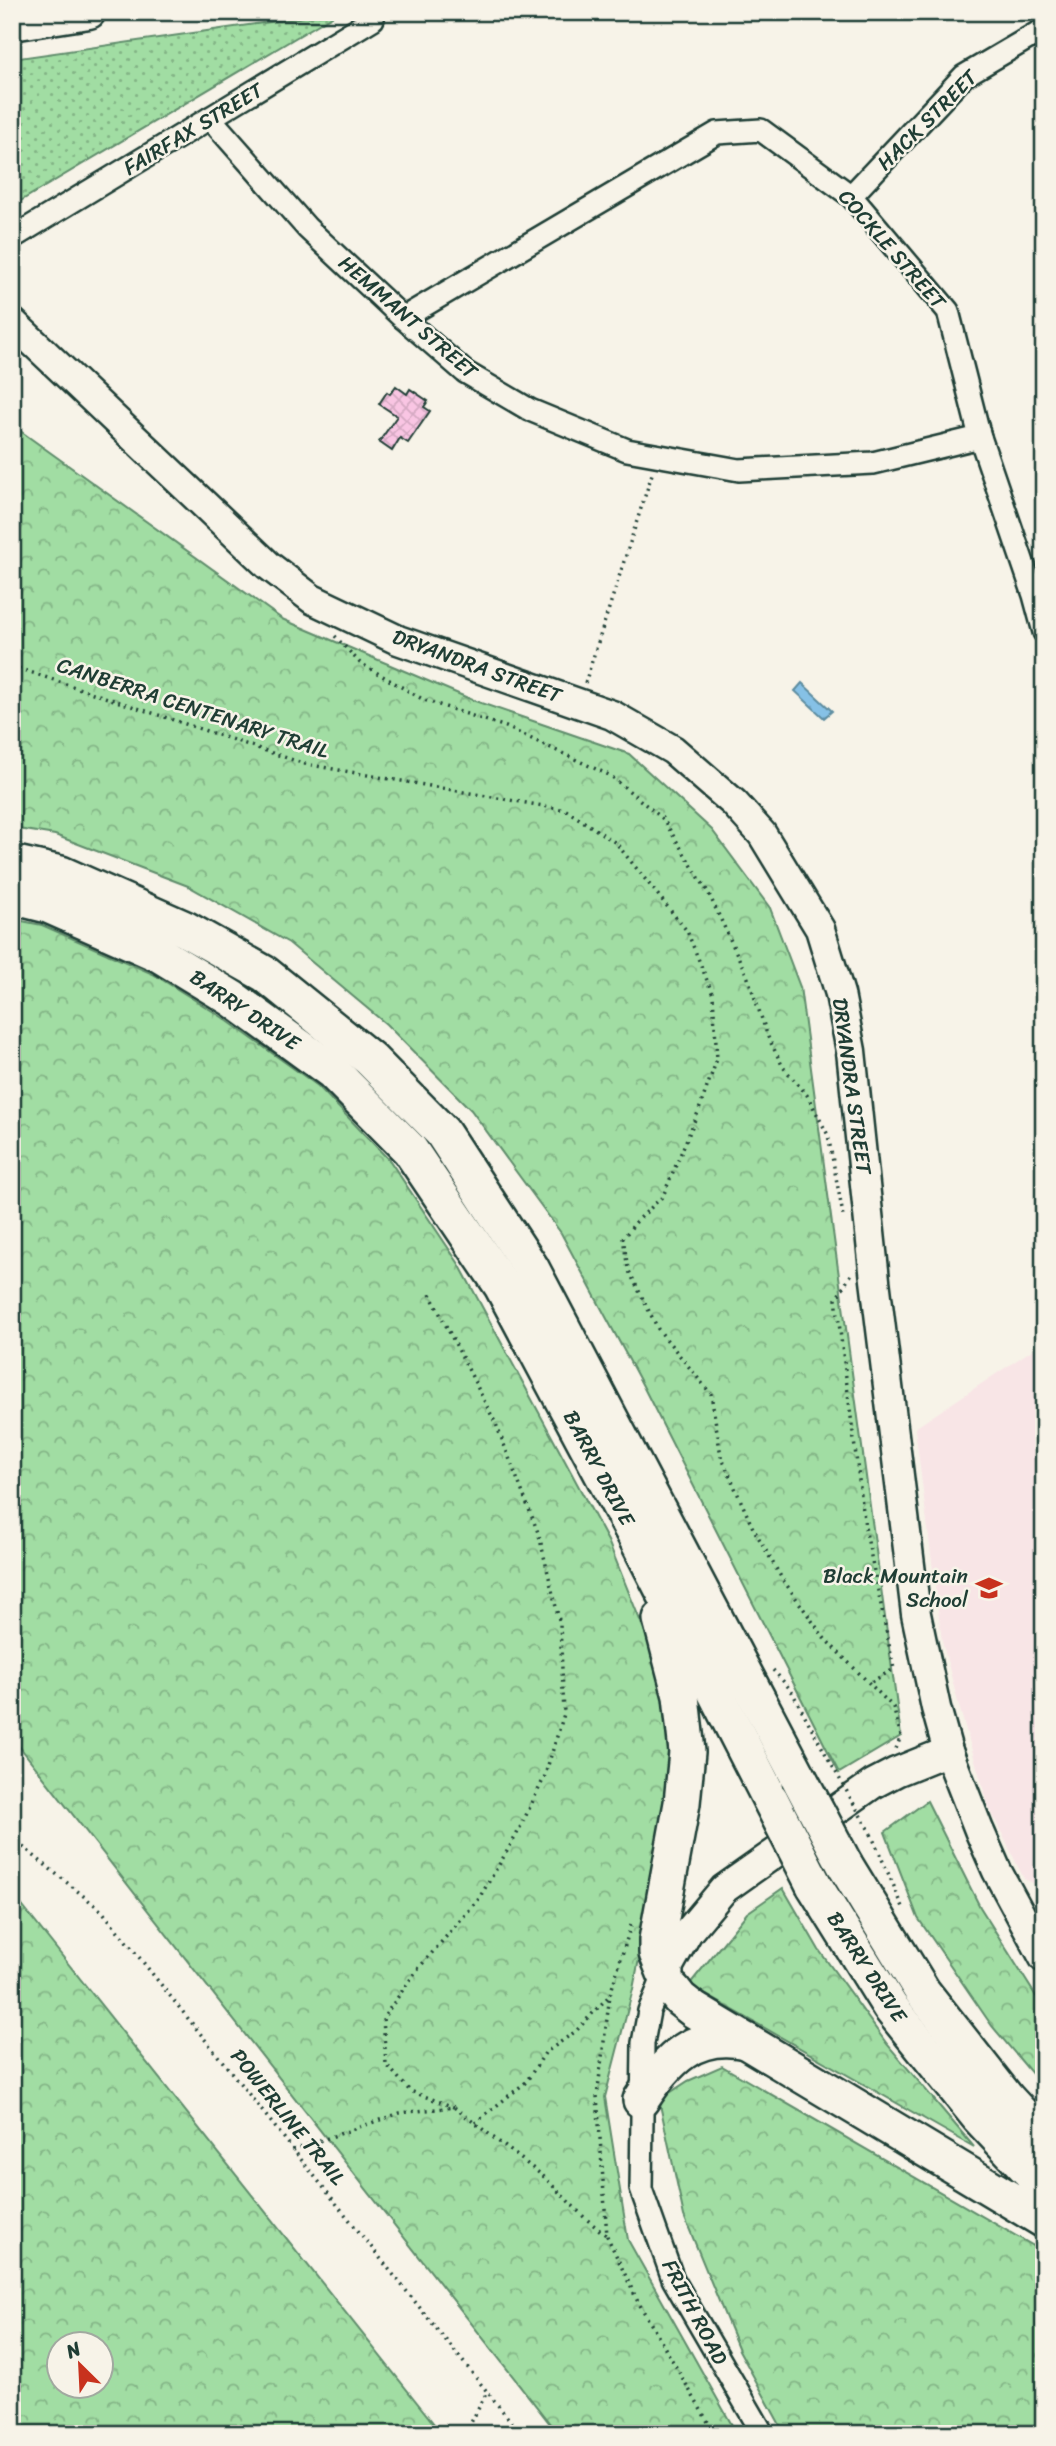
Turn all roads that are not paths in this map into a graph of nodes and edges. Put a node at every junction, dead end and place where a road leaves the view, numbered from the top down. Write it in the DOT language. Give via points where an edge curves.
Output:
graph roads {
  1 [pos="89,12"];
  2 [pos="373,19"];
  3 [pos="12,24"];
  4 [pos="1044,29"];
  5 [pos="210,118"];
  6 [pos="851,196"];
  7 [pos="12,238"];
  8 [pos="403,318"];
  9 [pos="12,323"];
  10 [pos="980,437"];
  11 [pos="1044,632"];
  12 [pos="12,863"];
  13 [pos="12,896"];
  14 [pos="635,1535"];
  15 [pos="948,1751"];
  16 [pos="1035,1921"];
  17 [pos="1044,1958"];
  18 [pos="669,1981"];
  19 [pos="746,2041"];
  20 [pos="641,2100"];
  21 [pos="1044,2139"];
  22 [pos="1044,2186"];
  23 [pos="1044,2220"];
  24 [pos="763,2434"];
  1 -- 3 [label="main road"];
  2 -- 5 [label="street, FAIRFAX STREET"];
  4 -- 6 [label="street, HACK STREET" via="964,76"];
  5 -- 7 [label="street, FAIRFAX STREET"];
  5 -- 8 [label="street, HEMMANT STREET" via="307,228"];
  6 -- 8 [label="street, COCKLE STREET" via="761,130 717,133"];
  6 -- 10 [label="street, COCKLE STREET" via="948,311"];
  8 -- 10 [label="street, HEMMANT STREET" via="465,372 530,410 626,450 739,470 873,463"];
  9 -- 15 [label="street, DRYANDRA STREET" via="270,566 312,599 398,640 612,715 673,750 762,834 820,929 840,994 851,1051 916,1614"];
  10 -- 11 [label="street, COCKLE STREET"];
  12 -- 21 [label="main road, BARRY DRIVE, bridge" via="61,874 185,929 264,974 370,1059 442,1132 531,1268 845,1865 922,1991"];
  13 -- 14 [label="main road, BARRY DRIVE" via="48,905 159,954 233,999 332,1070 410,1150 502,1286"];
  14 -- 18 [label="main road" via="674,1666 687,1752 657,1940 657,1953"];
  14 -- 22 [label="main road, BARRY DRIVE, bridge" via="814,1885 890,2007 979,2117"];
  15 -- 16 [label="street, DRYANDRA STREET" via="988,1850"];
  15 -- 18 [label="street, FRITH ROAD" via="873,1784 775,1854"];
  16 -- 17 [label="street, DRYANDRA STREET"];
  18 -- 19 [label="main road" via="694,2010"];
  18 -- 20 [label="street, FRITH ROAD"];
  19 -- 20 [label="main road" via="720,2039 685,2049 657,2076"];
  19 -- 23 [label="main road"];
  20 -- 24 [label="street, FRITH ROAD" via="641,2189 668,2266"];
}
